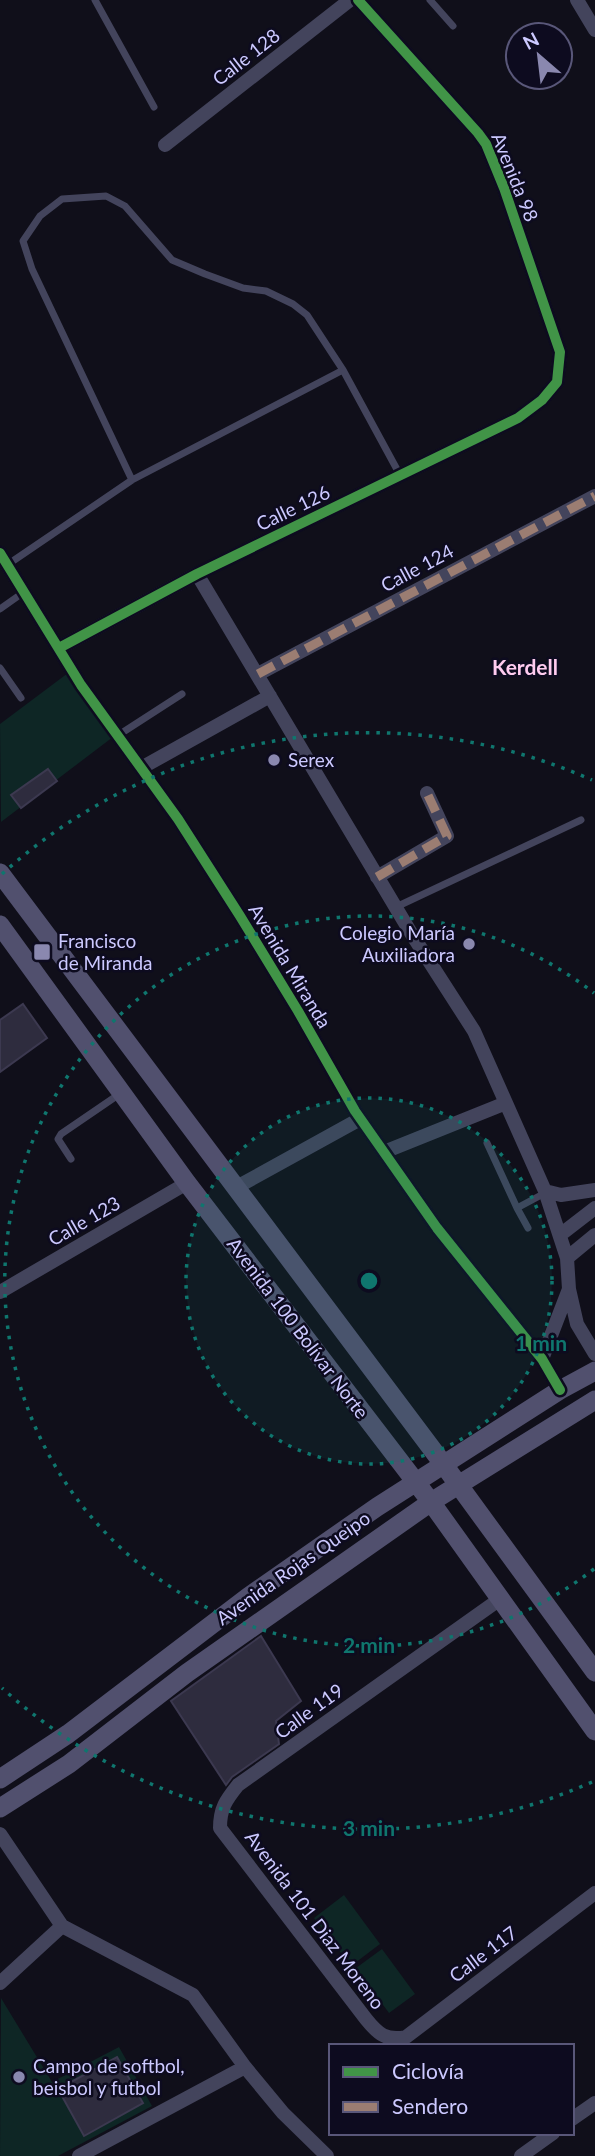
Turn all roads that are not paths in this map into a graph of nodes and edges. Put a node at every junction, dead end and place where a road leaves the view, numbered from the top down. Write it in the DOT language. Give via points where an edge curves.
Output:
graph roads {
  1 [pos="95,0"];
  2 [pos="350,0"];
  3 [pos="358,0"];
  4 [pos="430,0"];
  5 [pos="577,0"];
  6 [pos="453,26"];
  7 [pos="595,30"];
  8 [pos="153,107"];
  9 [pos="165,145"];
  10 [pos="343,370"];
  11 [pos="542,400"];
  12 [pos="400,475"];
  13 [pos="132,480"];
  14 [pos="595,496"];
  15 [pos="4,559"];
  16 [pos="197,574"];
  17 [pos="24,591"];
  18 [pos="0,609"];
  19 [pos="59,648"];
  20 [pos="0,668"];
  21 [pos="258,674"];
  22 [pos="181,694"];
  23 [pos="270,696"];
  24 [pos="21,698"];
  25 [pos="117,737"];
  26 [pos="141,768"];
  27 [pos="427,793"];
  28 [pos="581,820"];
  29 [pos="0,873"];
  30 [pos="377,877"];
  31 [pos="395,907"];
  32 [pos="0,925"];
  33 [pos="121,1092"];
  34 [pos="506,1102"];
  35 [pos="360,1119"];
  36 [pos="487,1143"];
  37 [pos="384,1152"];
  38 [pos="71,1159"];
  39 [pos="187,1183"];
  40 [pos="235,1188"];
  41 [pos="595,1190"];
  42 [pos="546,1192"];
  43 [pos="517,1208"];
  44 [pos="595,1208"];
  45 [pos="528,1228"];
  46 [pos="560,1235"];
  47 [pos="595,1235"];
  48 [pos="567,1258"];
  49 [pos="569,1289"];
  50 [pos="0,1292"];
  51 [pos="595,1354"];
  52 [pos="542,1359"];
  53 [pos="595,1371"];
  54 [pos="560,1390"];
  55 [pos="592,1405"];
  56 [pos="444,1465"];
  57 [pos="416,1482"];
  58 [pos="459,1486"];
  59 [pos="431,1502"];
  60 [pos="500,1599"];
  61 [pos="593,1664"];
  62 [pos="595,1731"];
  63 [pos="0,1779"];
  64 [pos="0,1808"];
  65 [pos="220,1815"];
  66 [pos="0,1834"];
  67 [pos="595,1893"];
  68 [pos="62,1926"];
  69 [pos="0,1983"];
  70 [pos="392,2040"];
  71 [pos="245,2067"];
  72 [pos="595,2103"];
  73 [pos="574,2118"];
  74 [pos="549,2135"];
  75 [pos="79,2156"];
  76 [pos="327,2156"];
  77 [pos="521,2156"];
  1 -- 8 [label="lane"];
  2 -- 9 [label="street, Calle 128"];
  3 -- 11 [label="street, Avenida 98" via="486,144 560,352 557,383"];
  4 -- 6 [label="lane"];
  5 -- 7 [label="street"];
  10 -- 12 [label="lane"];
  10 -- 13 [label="lane"];
  10 -- 13 [label="lane" via="307,315 293,304 173,260 125,206 106,196 62,199 40,216 23,241"];
  11 -- 12 [label="street, Calle 126" via="518,418"];
  12 -- 16 [label="street, Calle 126"];
  13 -- 15 [label="lane"];
  14 -- 21 [label="street, Calle 124"];
  15 -- 17 [label="street, Avenida Miranda"];
  16 -- 19 [label="street, Calle 126"];
  16 -- 21 [label="street"];
  17 -- 18 [label="lane"];
  17 -- 19 [label="street, Avenida Miranda"];
  19 -- 25 [label="street, Avenida Miranda"];
  20 -- 24 [label="lane"];
  21 -- 23 [label="street"];
  22 -- 25 [label="lane"];
  23 -- 26 [label="street"];
  23 -- 30 [label="street"];
  25 -- 26 [label="street, Avenida Miranda"];
  26 -- 35 [label="street, Avenida Miranda" via="247,928"];
  27 -- 30 [label="street" via="447,836"];
  28 -- 31 [label="lane"];
  29 -- 40 [label="main road, Avenida 100 Bolívar Norte"];
  30 -- 31 [label="street"];
  31 -- 34 [label="street" via="474,1031"];
  32 -- 33 [label="main road, Avenida 100 Bolívar Norte"];
  33 -- 38 [label="lane" via="61,1134 58,1139"];
  33 -- 39 [label="main road, Avenida 100 Bolívar Norte"];
  34 -- 37 [label="street"];
  34 -- 42 [label="street"];
  35 -- 37 [label="street, Avenida Miranda"];
  35 -- 40 [label="street"];
  36 -- 43 [label="lane"];
  37 -- 52 [label="street, Avenida Miranda" via="437,1228"];
  39 -- 50 [label="street, Calle 123"];
  39 -- 57 [label="main road, Avenida 100 Bolívar Norte"];
  40 -- 56 [label="main road, Avenida 100 Bolívar Norte"];
  41 -- 42 [label="street" via="561,1195"];
  42 -- 43 [label="lane"];
  42 -- 46 [label="street"];
  43 -- 45 [label="lane"];
  44 -- 46 [label="street"];
  46 -- 48 [label="street"];
  47 -- 48 [label="street"];
  48 -- 49 [label="street"];
  49 -- 51 [label="street" via="577,1324"];
  49 -- 52 [label="street"];
  52 -- 54 [label="street, Avenida Miranda"];
  53 -- 54 [label="main road, Avenida Rojas Queipo"];
  54 -- 56 [label="main road, Avenida Rojas Queipo"];
  55 -- 58 [label="main road, Avenida Rojas Queipo"];
  56 -- 57 [label="main road, Avenida Rojas Queipo"];
  56 -- 58 [label="main road, Avenida 100 Bolívar Norte"];
  57 -- 59 [label="main road, Avenida 100 Bolívar Norte"];
  57 -- 63 [label="main road, Avenida Rojas Queipo" via="248,1597 68,1734"];
  58 -- 59 [label="main road, Avenida Rojas Queipo"];
  58 -- 61 [label="main road, Avenida 100 Bolívar Norte"];
  59 -- 60 [label="main road, Avenida 100 Bolívar Norte"];
  59 -- 64 [label="main road, Avenida Rojas Queipo" via="187,1673 69,1764"];
  60 -- 62 [label="main road, Avenida 100 Bolívar Norte"];
  60 -- 65 [label="street, Calle 119" via="238,1786"];
  65 -- 70 [label="street, Avenida 101 Diaz Moreno" via="220,1828 366,2020"];
  66 -- 68 [label="street"];
  67 -- 70 [label="street, Calle 117" via="406,2037"];
  68 -- 69 [label="street"];
  68 -- 71 [label="street" via="192,1995"];
  71 -- 75 [label="street"];
  71 -- 76 [label="street"];
  72 -- 73 [label="street"];
  74 -- 77 [label="street"];
}
